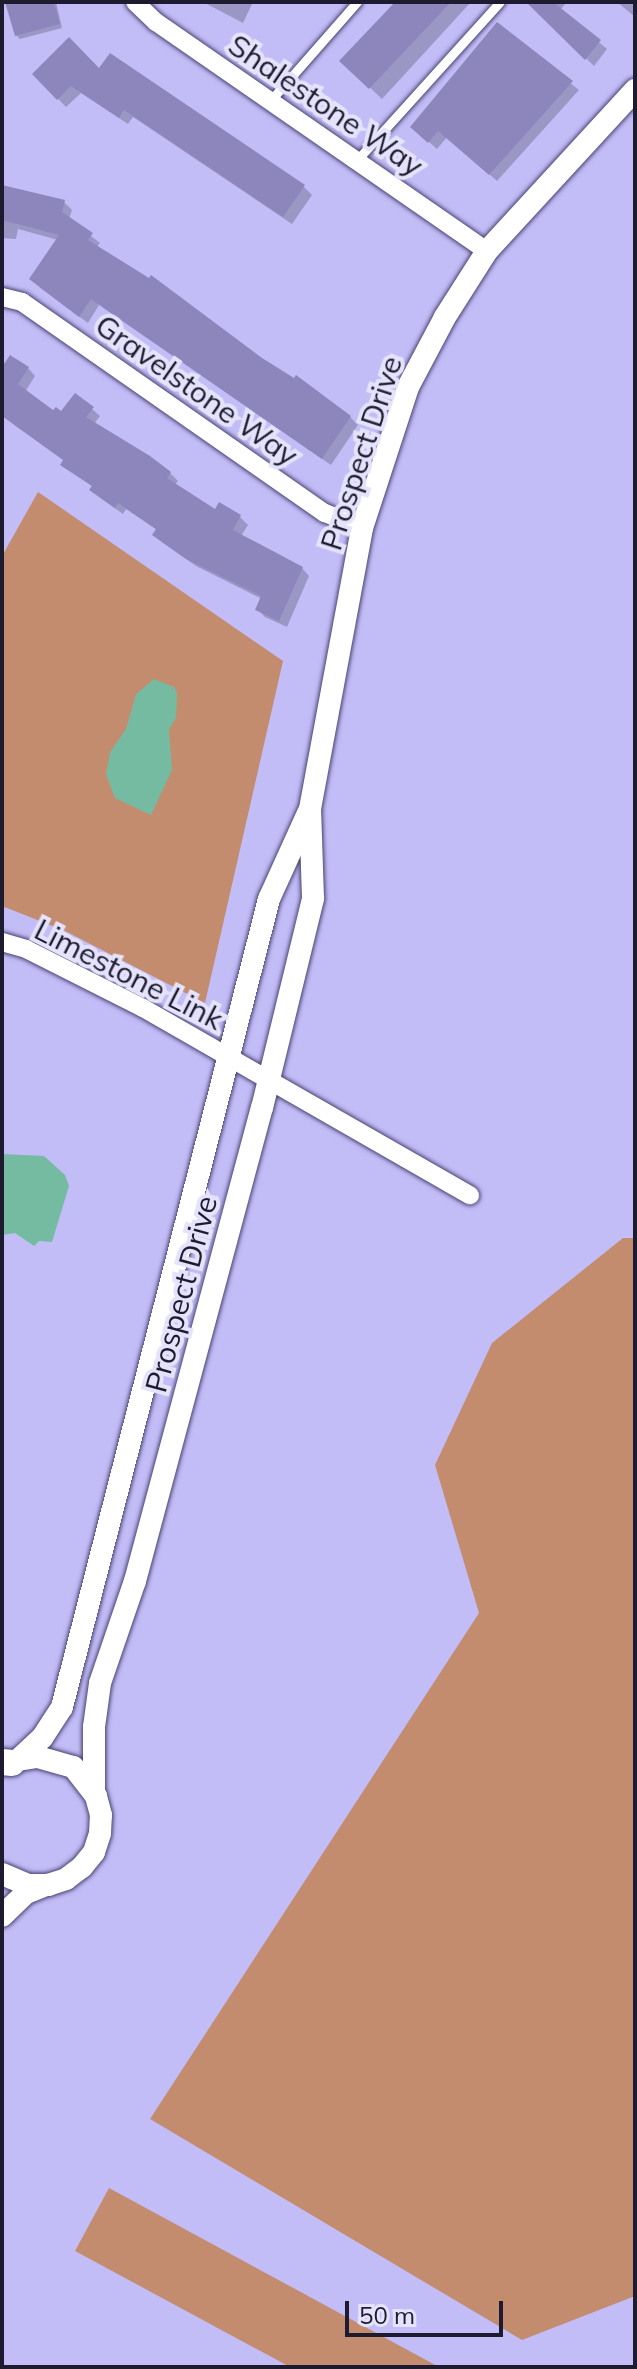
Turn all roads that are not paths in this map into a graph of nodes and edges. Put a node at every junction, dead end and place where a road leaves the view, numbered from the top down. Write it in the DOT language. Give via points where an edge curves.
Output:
graph roads {
  1 [pos="135,2"];
  2 [pos="357,2"];
  3 [pos="500,2"];
  4 [pos="635,90"];
  5 [pos="270,101"];
  6 [pos="357,160"];
  7 [pos="487,251"];
  8 [pos="2,297"];
  9 [pos="362,528"];
  10 [pos="310,809"];
  11 [pos="2,942"];
  12 [pos="229,1058"];
  13 [pos="268,1081"];
  14 [pos="470,1195"];
  15 [pos="8,1763"];
  16 [pos="94,1793"];
  17 [pos="2,1874"];
  18 [pos="48,1885"];
  19 [pos="2,1916"];
  1 -- 5 [label="street, Shalestone Way"];
  2 -- 5 [label="lane"];
  3 -- 6 [label="lane"];
  4 -- 7 [label="street, Prospect Drive"];
  5 -- 6 [label="street, Shalestone Way"];
  6 -- 7 [label="street, Shalestone Way"];
  7 -- 9 [label="street, Prospect Drive" via="408,387"];
  8 -- 9 [label="street, Gravelstone Way" via="22,302 325,513"];
  9 -- 10 [label="street, Prospect Drive"];
  10 -- 12 [label="street, Prospect Drive" via="269,899"];
  10 -- 13 [label="street, Prospect Drive" via="313,898"];
  11 -- 12 [label="street, Limestone Link" via="143,1008"];
  12 -- 13 [label="street, Limestone Link"];
  12 -- 15 [label="street, Prospect Drive" via="62,1707 42,1738"];
  13 -- 14 [label="street, Limestone Link"];
  13 -- 16 [label="street, Prospect Drive" via="135,1581 100,1683"];
  15 -- 16 [label="street" via="37,1757 64,1763 87,1780"];
  16 -- 18 [label="street, Prospect Drive" via="101,1815 94,1852 74,1873"];
  17 -- 18 [label="street" via="28,1885"];
  18 -- 19 [label="street, Prospect Drive" via="26,1893"];
}
